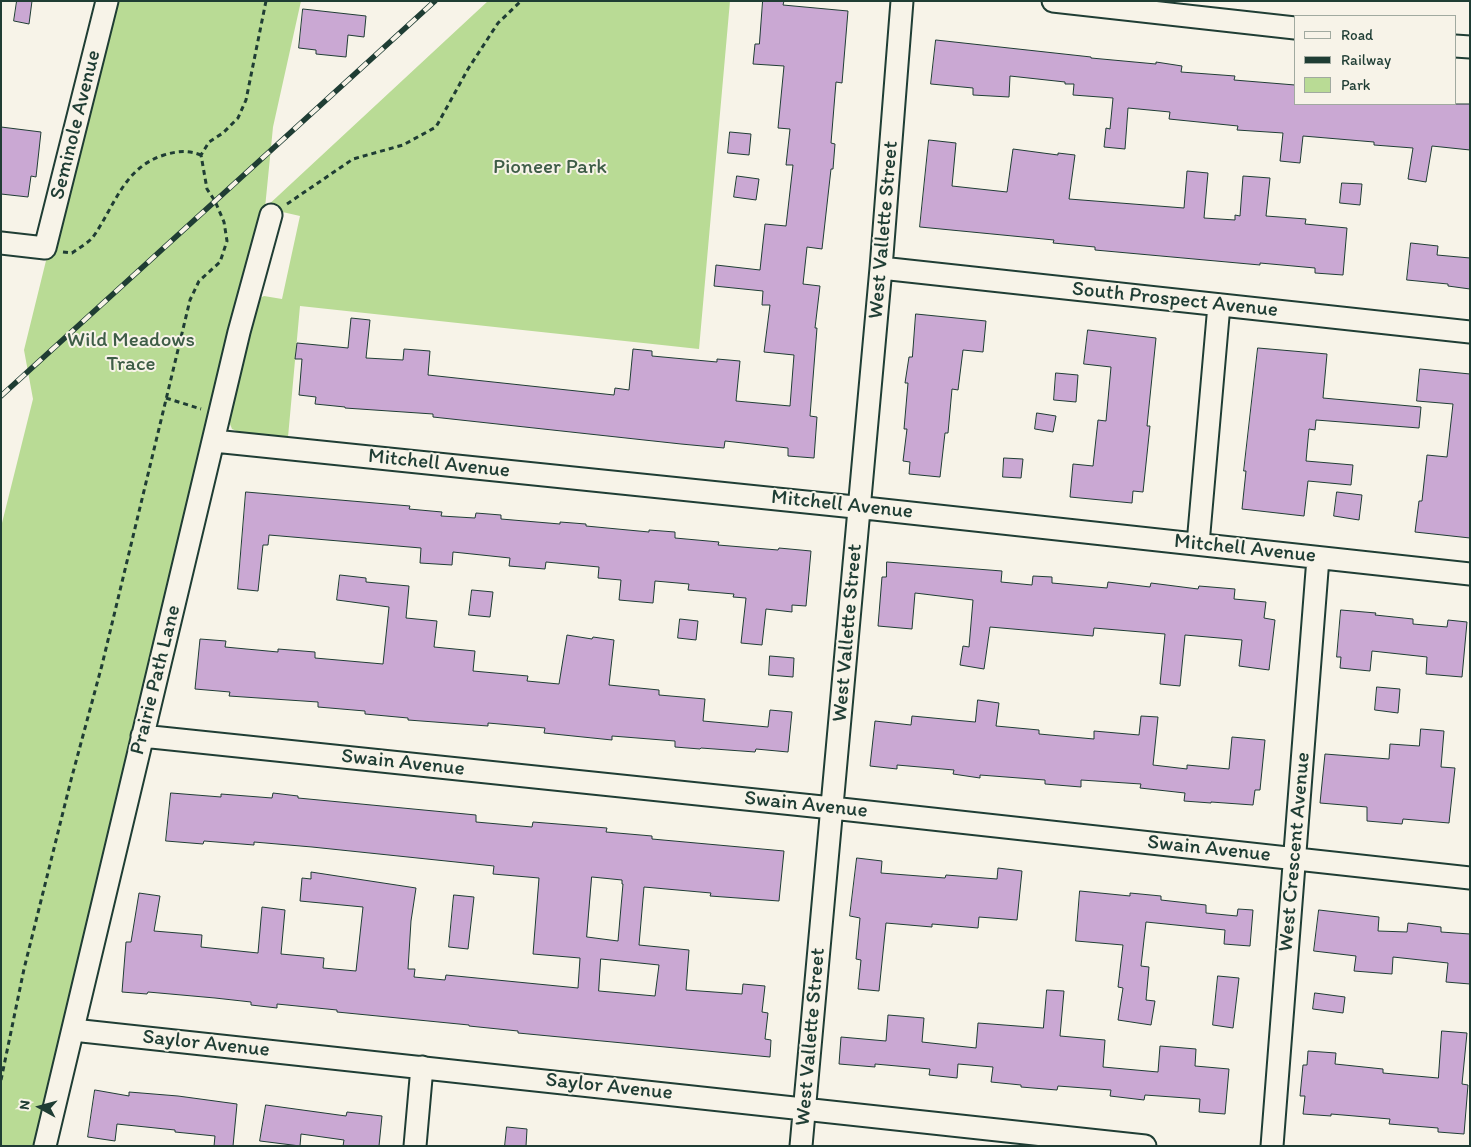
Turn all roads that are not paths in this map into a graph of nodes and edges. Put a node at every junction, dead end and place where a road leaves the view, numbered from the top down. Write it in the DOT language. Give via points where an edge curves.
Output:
graph roads {
  1 [pos="107,1"];
  2 [pos="902,1"];
  3 [pos="1053,1"];
  4 [pos="1294,28"];
  5 [pos="1456,46"];
  6 [pos="1470,47"];
  7 [pos="271,215"];
  8 [pos="1,244"];
  9 [pos="881,268"];
  10 [pos="1220,305"];
  11 [pos="1470,332"];
  12 [pos="214,440"];
  13 [pos="859,507"];
  14 [pos="1198,544"];
  15 [pos="1318,558"];
  16 [pos="1470,574"];
  17 [pos="142,736"];
  18 [pos="832,808"];
  19 [pos="1294,859"];
  20 [pos="1470,878"];
  21 [pos="73,1030"];
  22 [pos="422,1067"];
  23 [pos="804,1108"];
  24 [pos="45,1146"];
  25 [pos="415,1146"];
  26 [pos="801,1146"];
  27 [pos="1144,1146"];
  28 [pos="1272,1146"];
  1 -- 8 [label="street, Seminole Avenue" via="45,248"];
  2 -- 9 [label="street, West Vallette Street"];
  3 -- 4 [label="street"];
  5 -- 6 [label="street"];
  7 -- 12 [label="street, Prairie Path Lane" via="238,332"];
  9 -- 10 [label="street, South Prospect Avenue"];
  9 -- 13 [label="street, West Vallette Street"];
  10 -- 11 [label="street, South Prospect Avenue"];
  10 -- 14 [label="street"];
  12 -- 13 [label="street, Mitchell Avenue"];
  12 -- 17 [label="street, Prairie Path Lane"];
  13 -- 14 [label="street, Mitchell Avenue"];
  13 -- 18 [label="street, West Vallette Street"];
  14 -- 15 [label="street, Mitchell Avenue"];
  15 -- 16 [label="street, Mitchell Avenue"];
  15 -- 19 [label="street, West Crescent Avenue"];
  17 -- 18 [label="street, Swain Avenue"];
  17 -- 21 [label="street, Prairie Path Lane"];
  18 -- 19 [label="street, Swain Avenue"];
  18 -- 23 [label="street, West Vallette Street"];
  19 -- 20 [label="street, Swain Avenue"];
  19 -- 28 [label="street, West Crescent Avenue"];
  21 -- 22 [label="street, Saylor Avenue"];
  21 -- 24 [label="street, Prairie Path Lane"];
  22 -- 23 [label="street, Saylor Avenue"];
  22 -- 25 [label="street"];
  23 -- 26 [label="street, West Vallette Street"];
  23 -- 27 [label="street, Saylor Avenue"];
}
